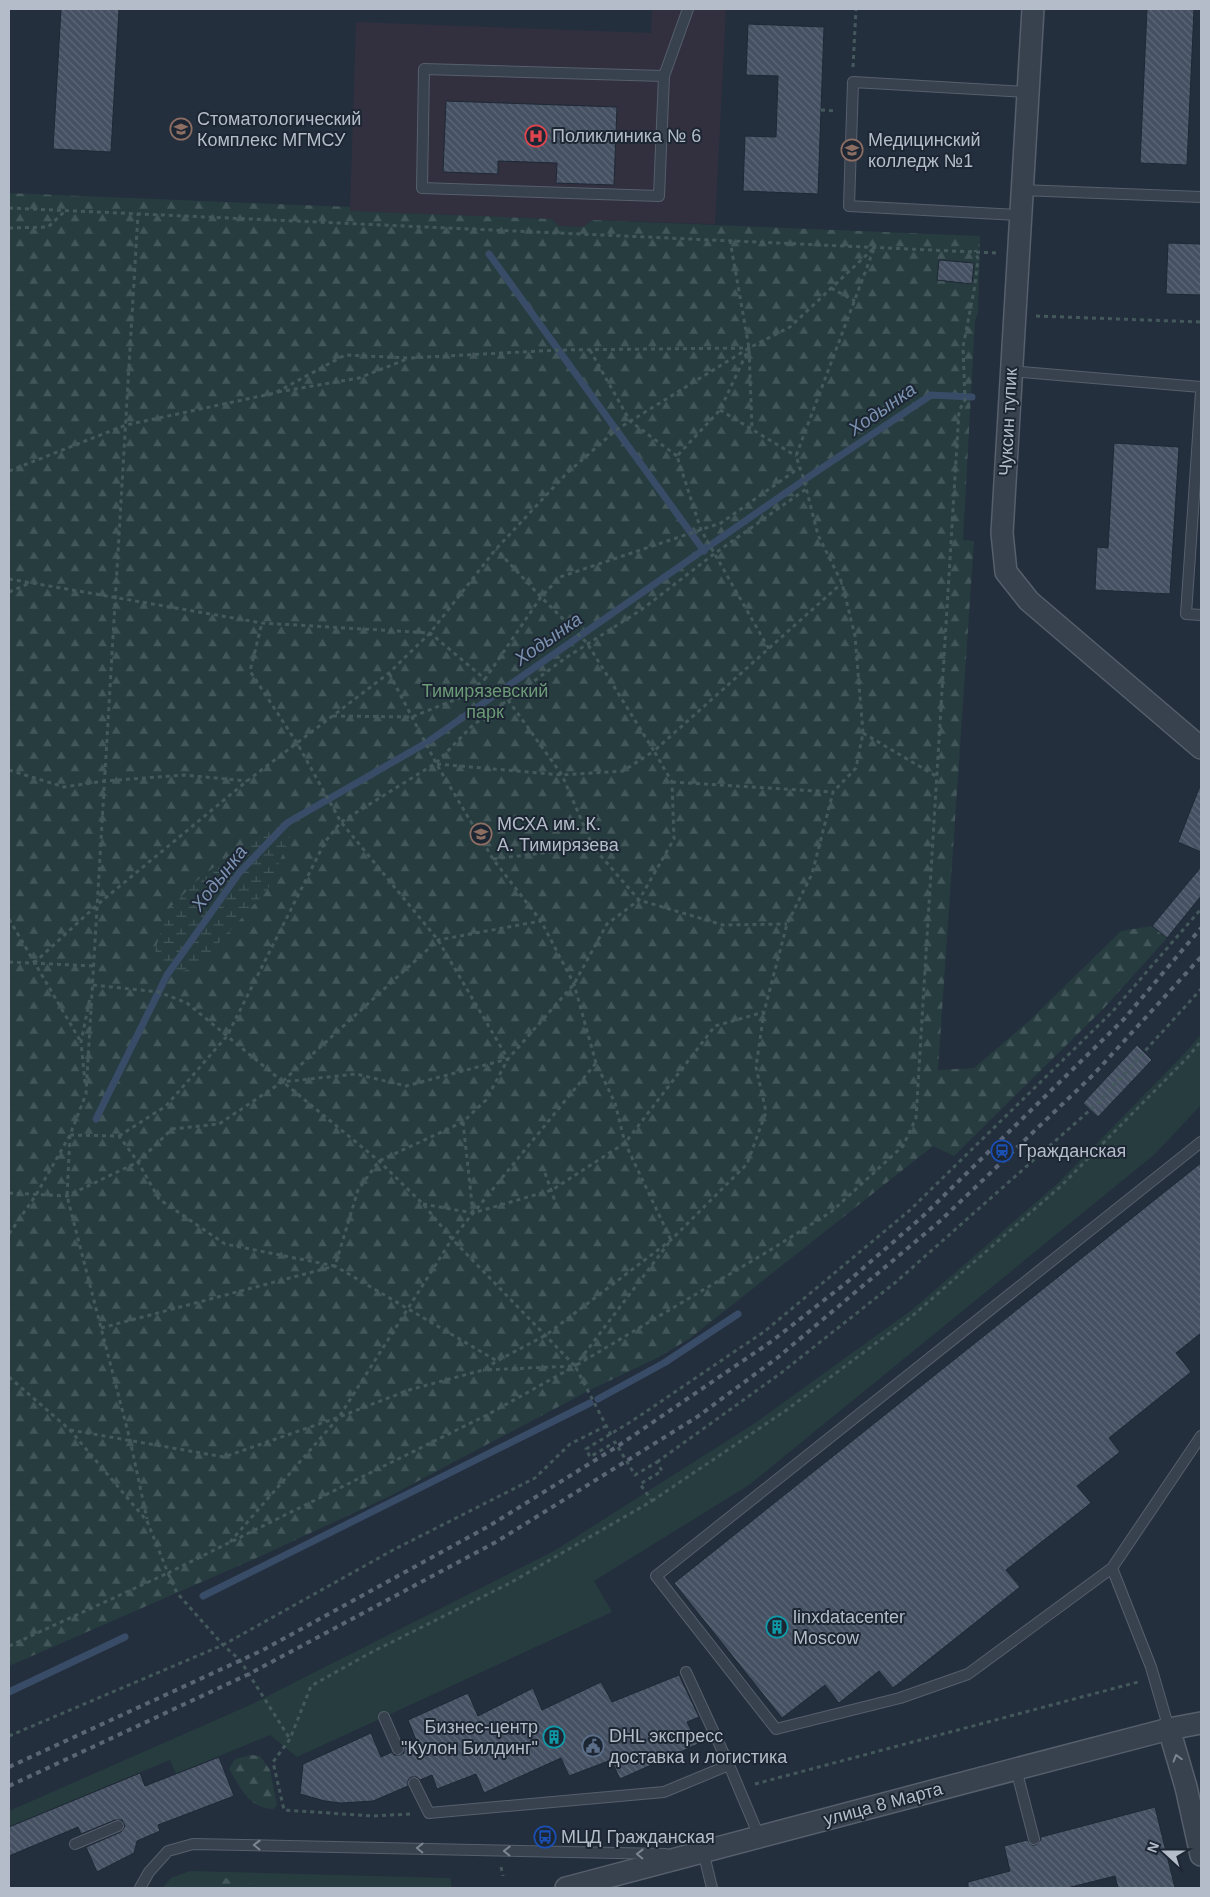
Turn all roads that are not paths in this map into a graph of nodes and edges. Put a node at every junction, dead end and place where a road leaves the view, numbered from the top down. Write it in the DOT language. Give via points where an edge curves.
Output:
graph roads {
  1 [pos="688,9"];
  2 [pos="1032,9"];
  3 [pos="664,76"];
  4 [pos="1027,92"];
  5 [pos="1021,190"];
  6 [pos="1201,197"];
  7 [pos="1020,215"];
  8 [pos="1011,371"];
  9 [pos="1201,387"];
  10 [pos="1201,392"];
  11 [pos="1201,615"];
  12 [pos="1201,748"];
  13 [pos="1201,1142"];
  14 [pos="1201,1436"];
  15 [pos="1112,1568"];
  16 [pos="686,1672"];
  17 [pos="384,1717"];
  18 [pos="1201,1723"];
  19 [pos="1169,1729"];
  20 [pos="398,1749"];
  21 [pos="729,1764"];
  22 [pos="1016,1769"];
  23 [pos="414,1783"];
  24 [pos="118,1826"];
  25 [pos="759,1836"];
  26 [pos="1034,1838"];
  27 [pos="75,1844"];
  28 [pos="696,1853"];
  29 [pos="1201,1855"];
  30 [pos="140,1888"];
  31 [pos="567,1888"];
  32 [pos="712,1888"];
  1 -- 3 [label="lane"];
  2 -- 4 [label="street, Чуксин тупик"];
  3 -- 3 [label="lane" via="659,196 422,188 424,68"];
  4 -- 5 [label="street, Чуксин тупик"];
  4 -- 7 [label="lane" via="853,82 849,206"];
  5 -- 6 [label="lane"];
  5 -- 7 [label="street, Чуксин тупик"];
  7 -- 8 [label="street, Чуксин тупик"];
  8 -- 9 [label="lane"];
  8 -- 12 [label="street, Чуксин тупик" via="1002,533 1006,572 1030,601"];
  10 -- 11 [label="lane" via="1186,614"];
  13 -- 15 [label="lane" via="656,1576 776,1729 900,1698 968,1674"];
  14 -- 15 [label="lane"];
  15 -- 19 [label="lane"];
  16 -- 21 [label="lane"];
  17 -- 20 [label="lane"];
  18 -- 19 [label="street, улица 8 Марта"];
  19 -- 22 [label="street, улица 8 Марта"];
  29 -- 19 [label="street, one-way"];
  21 -- 23 [label="lane" via="664,1792 428,1813"];
  21 -- 25 [label="lane"];
  22 -- 25 [label="street, улица 8 Марта"];
  22 -- 26 [label="lane"];
  24 -- 27 [label="lane"];
  25 -- 28 [label="street, улица 8 Марта"];
  28 -- 30 [label="lane, one-way" via="193,1844 168,1851"];
  28 -- 31 [label="street, улица 8 Марта"];
  28 -- 32 [label="lane"];
}
